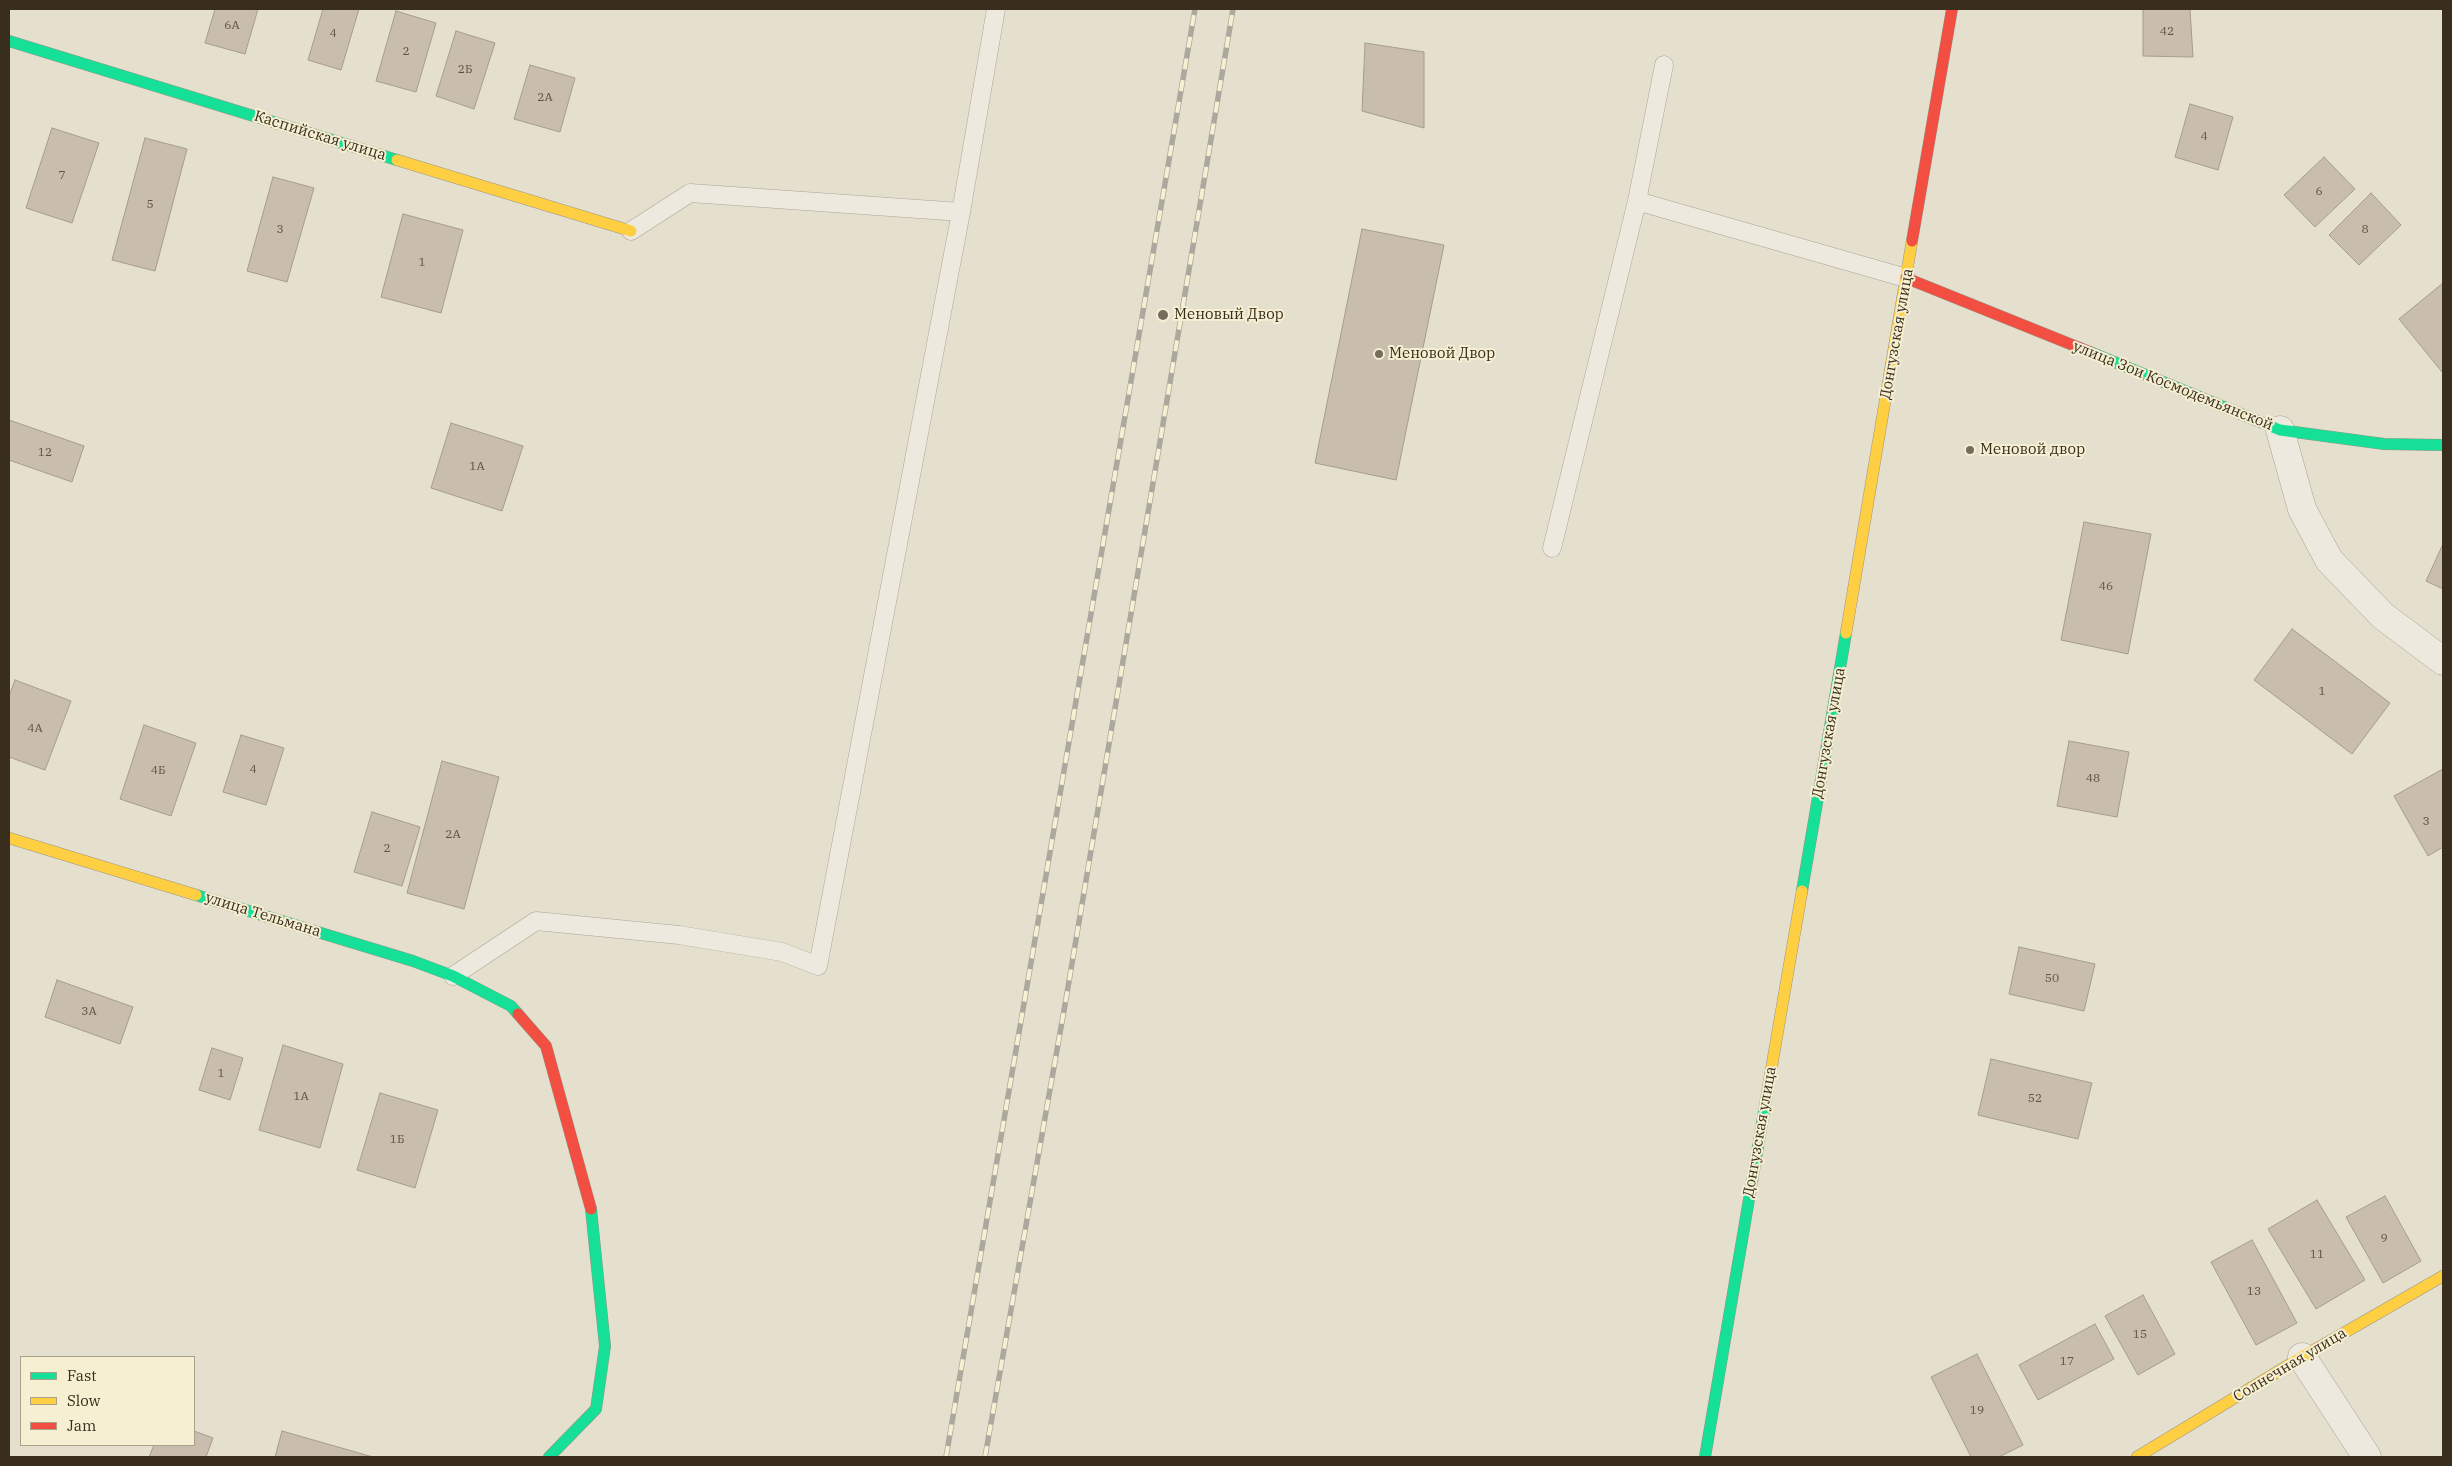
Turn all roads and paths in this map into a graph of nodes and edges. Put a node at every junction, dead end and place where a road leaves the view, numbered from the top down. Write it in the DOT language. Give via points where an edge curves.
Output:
graph roads {
  1 [pos="996,9"];
  2 [pos="1952,9"];
  3 [pos="9,41"];
  4 [pos="1664,66"];
  5 [pos="1637,200"];
  6 [pos="961,212"];
  7 [pos="631,231"];
  8 [pos="1906,278"];
  9 [pos="2280,430"];
  10 [pos="2443,445"];
  11 [pos="1552,548"];
  12 [pos="2443,661"];
  13 [pos="9,838"];
  14 [pos="453,976"];
  15 [pos="2443,1276"];
  16 [pos="2302,1357"];
  17 [pos="549,1457"];
  18 [pos="1705,1457"];
  19 [pos="2137,1457"];
  20 [pos="2367,1457"];
  1 -- 6 [label="lane"];
  2 -- 8 [label="main road, Донгузская улица"];
  3 -- 7 [label="main road, Каспийская улица"];
  4 -- 5 [label="lane"];
  5 -- 8 [label="lane"];
  5 -- 11 [label="lane"];
  6 -- 7 [label="lane" via="690,193"];
  6 -- 14 [label="lane" via="818,966 782,952 679,935 536,921"];
  8 -- 9 [label="main road, улица Зои Космодемьянской"];
  8 -- 18 [label="main road, Донгузская улица"];
  9 -- 10 [label="main road" via="2384,444"];
  9 -- 12 [label="street, улица Зои Космодемьянской" via="2302,509 2329,560 2383,616"];
  13 -- 14 [label="main road, улица Тельмана"];
  14 -- 17 [label="main road, улица Тельмана" via="511,1006 546,1046 592,1214 605,1346 596,1409"];
  15 -- 16 [label="main road, Солнечная улица"];
  16 -- 19 [label="main road, Солнечная улица"];
  16 -- 20 [label="street"];
}
